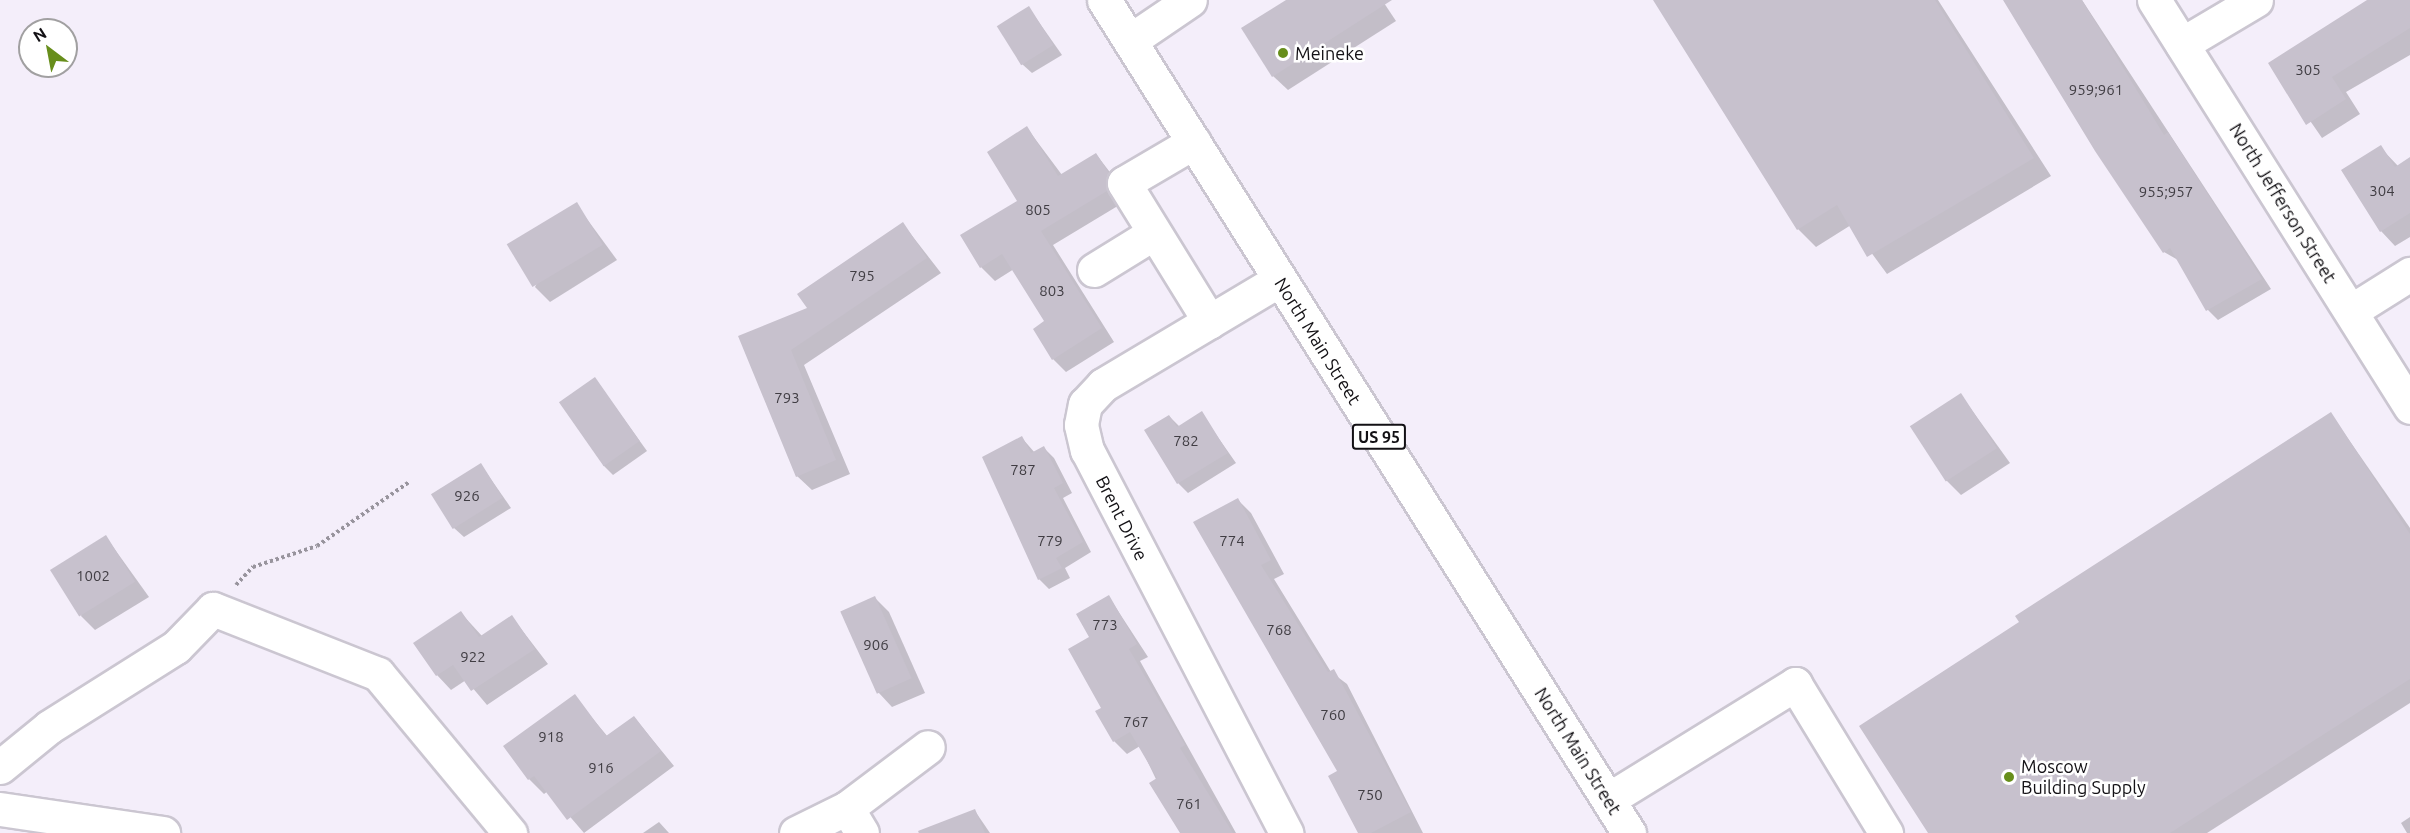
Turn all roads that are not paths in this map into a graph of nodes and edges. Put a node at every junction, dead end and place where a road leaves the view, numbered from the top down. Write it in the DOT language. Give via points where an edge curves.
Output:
graph roads {
  1 [pos="1104,0"];
  2 [pos="1190,0"];
  3 [pos="2154,0"];
  4 [pos="2256,0"];
  5 [pos="1131,40"];
  6 [pos="2182,44"];
  7 [pos="1194,142"];
  8 [pos="1154,233"];
  9 [pos="1094,270"];
  10 [pos="2410,274"];
  11 [pos="1279,280"];
  12 [pos="2350,311"];
  13 [pos="1210,322"];
  14 [pos="2410,407"];
  15 [pos="927,747"];
  16 [pos="0,767"];
  17 [pos="1609,799"];
  18 [pos="0,809"];
  19 [pos="855,820"];
  20 [pos="163,833"];
  21 [pos="510,833"];
  22 [pos="796,833"];
  23 [pos="1286,833"];
  24 [pos="1629,833"];
  25 [pos="1886,833"];
  1 -- 5 [label="main road, North Main Street / US 95"];
  2 -- 5 [label="main road"];
  3 -- 6 [label="main road, North Jefferson Street"];
  4 -- 6 [label="main road"];
  5 -- 7 [label="main road, North Main Street / US 95"];
  6 -- 12 [label="main road, North Jefferson Street"];
  7 -- 8 [label="main road" via="1124,183"];
  7 -- 11 [label="main road, North Main Street / US 95"];
  8 -- 9 [label="main road"];
  8 -- 13 [label="main road"];
  10 -- 12 [label="main road"];
  11 -- 13 [label="main road, Brent Drive"];
  11 -- 17 [label="main road, North Main Street / US 95"];
  12 -- 14 [label="main road, North Jefferson Street"];
  13 -- 23 [label="main road, Brent Drive" via="1103,385 1085,404 1081,425 1087,450"];
  15 -- 19 [label="main road"];
  16 -- 21 [label="main road" via="50,727 176,647 213,609 378,674"];
  17 -- 24 [label="main road, North Main Street / US 95"];
  17 -- 25 [label="main road" via="1795,684"];
  18 -- 20 [label="main road"];
  19 -- 22 [label="main road"];
}
